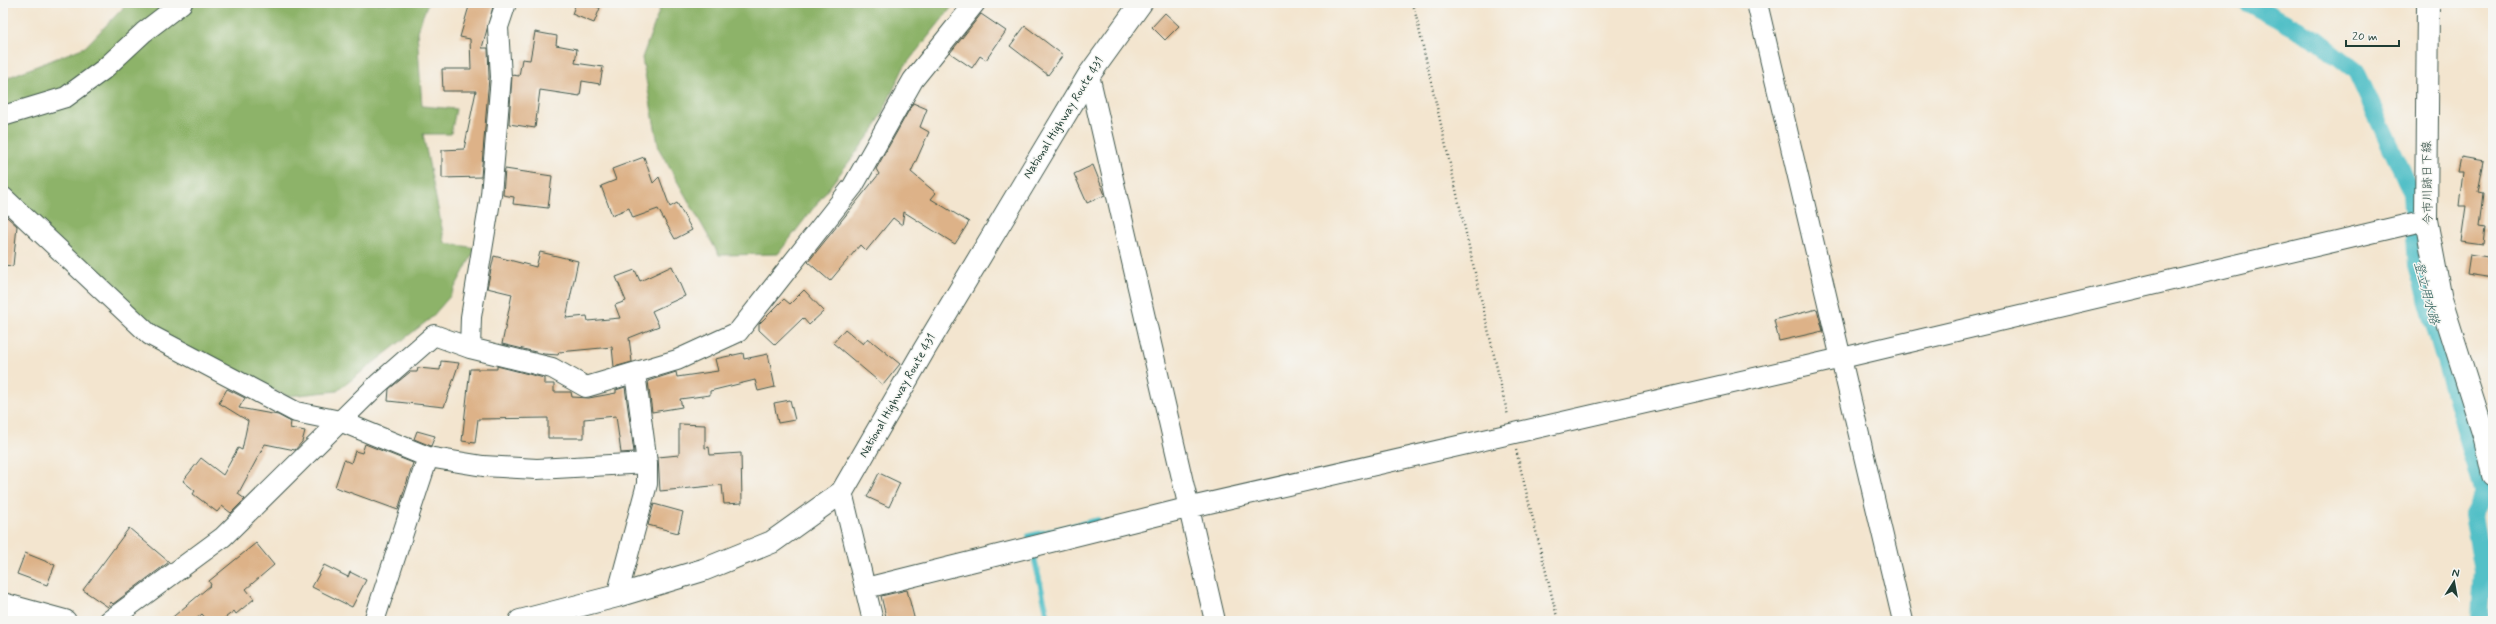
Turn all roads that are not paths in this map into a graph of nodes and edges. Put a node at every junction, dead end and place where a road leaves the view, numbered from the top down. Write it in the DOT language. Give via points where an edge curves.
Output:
graph roads {
  1 [pos="182,3"];
  2 [pos="506,3"];
  3 [pos="975,3"];
  4 [pos="1141,3"];
  5 [pos="1757,3"];
  6 [pos="2428,3"];
  7 [pos="1089,74"];
  8 [pos="3,116"];
  9 [pos="3,197"];
  10 [pos="2426,220"];
  11 [pos="470,348"];
  12 [pos="1842,358"];
  13 [pos="635,373"];
  14 [pos="340,421"];
  15 [pos="428,457"];
  16 [pos="647,463"];
  17 [pos="2493,475"];
  18 [pos="842,492"];
  19 [pos="1188,508"];
  20 [pos="866,588"];
  21 [pos="617,596"];
  22 [pos="3,604"];
  23 [pos="66,621"];
  24 [pos="109,621"];
  25 [pos="374,621"];
  26 [pos="520,621"];
  27 [pos="873,621"];
  28 [pos="1215,621"];
  29 [pos="1903,621"];
  1 -- 8 [label="street" via="144,32 103,70 66,96"];
  2 -- 11 [label="street" via="498,27 501,76 491,195 471,317"];
  3 -- 13 [label="street" via="913,80 853,186 738,332 677,360"];
  4 -- 7 [label="main road, National Highway Route 431"];
  5 -- 12 [label="street"];
  6 -- 10 [label="main road, 今市川跡日下線"];
  7 -- 18 [label="main road, National Highway Route 431"];
  7 -- 19 [label="street"];
  9 -- 14 [label="street" via="150,335 296,412"];
  10 -- 12 [label="street"];
  10 -- 17 [label="main road, 今市川跡日下線" via="2441,300 2485,439"];
  11 -- 13 [label="street" via="552,368 586,387"];
  11 -- 14 [label="street" via="434,335"];
  12 -- 19 [label="street"];
  12 -- 29 [label="street"];
  13 -- 16 [label="street"];
  14 -- 15 [label="street"];
  14 -- 24 [label="street" via="223,537"];
  15 -- 16 [label="street" via="483,466 536,469"];
  15 -- 25 [label="street"];
  16 -- 21 [label="street" via="647,484"];
  18 -- 20 [label="street"];
  18 -- 21 [label="main road, National Highway Route 431" via="772,542 703,570"];
  19 -- 20 [label="street"];
  19 -- 28 [label="street"];
  20 -- 27 [label="street"];
  21 -- 26 [label="main road, National Highway Route 431"];
  22 -- 23 [label="main road"];
}
